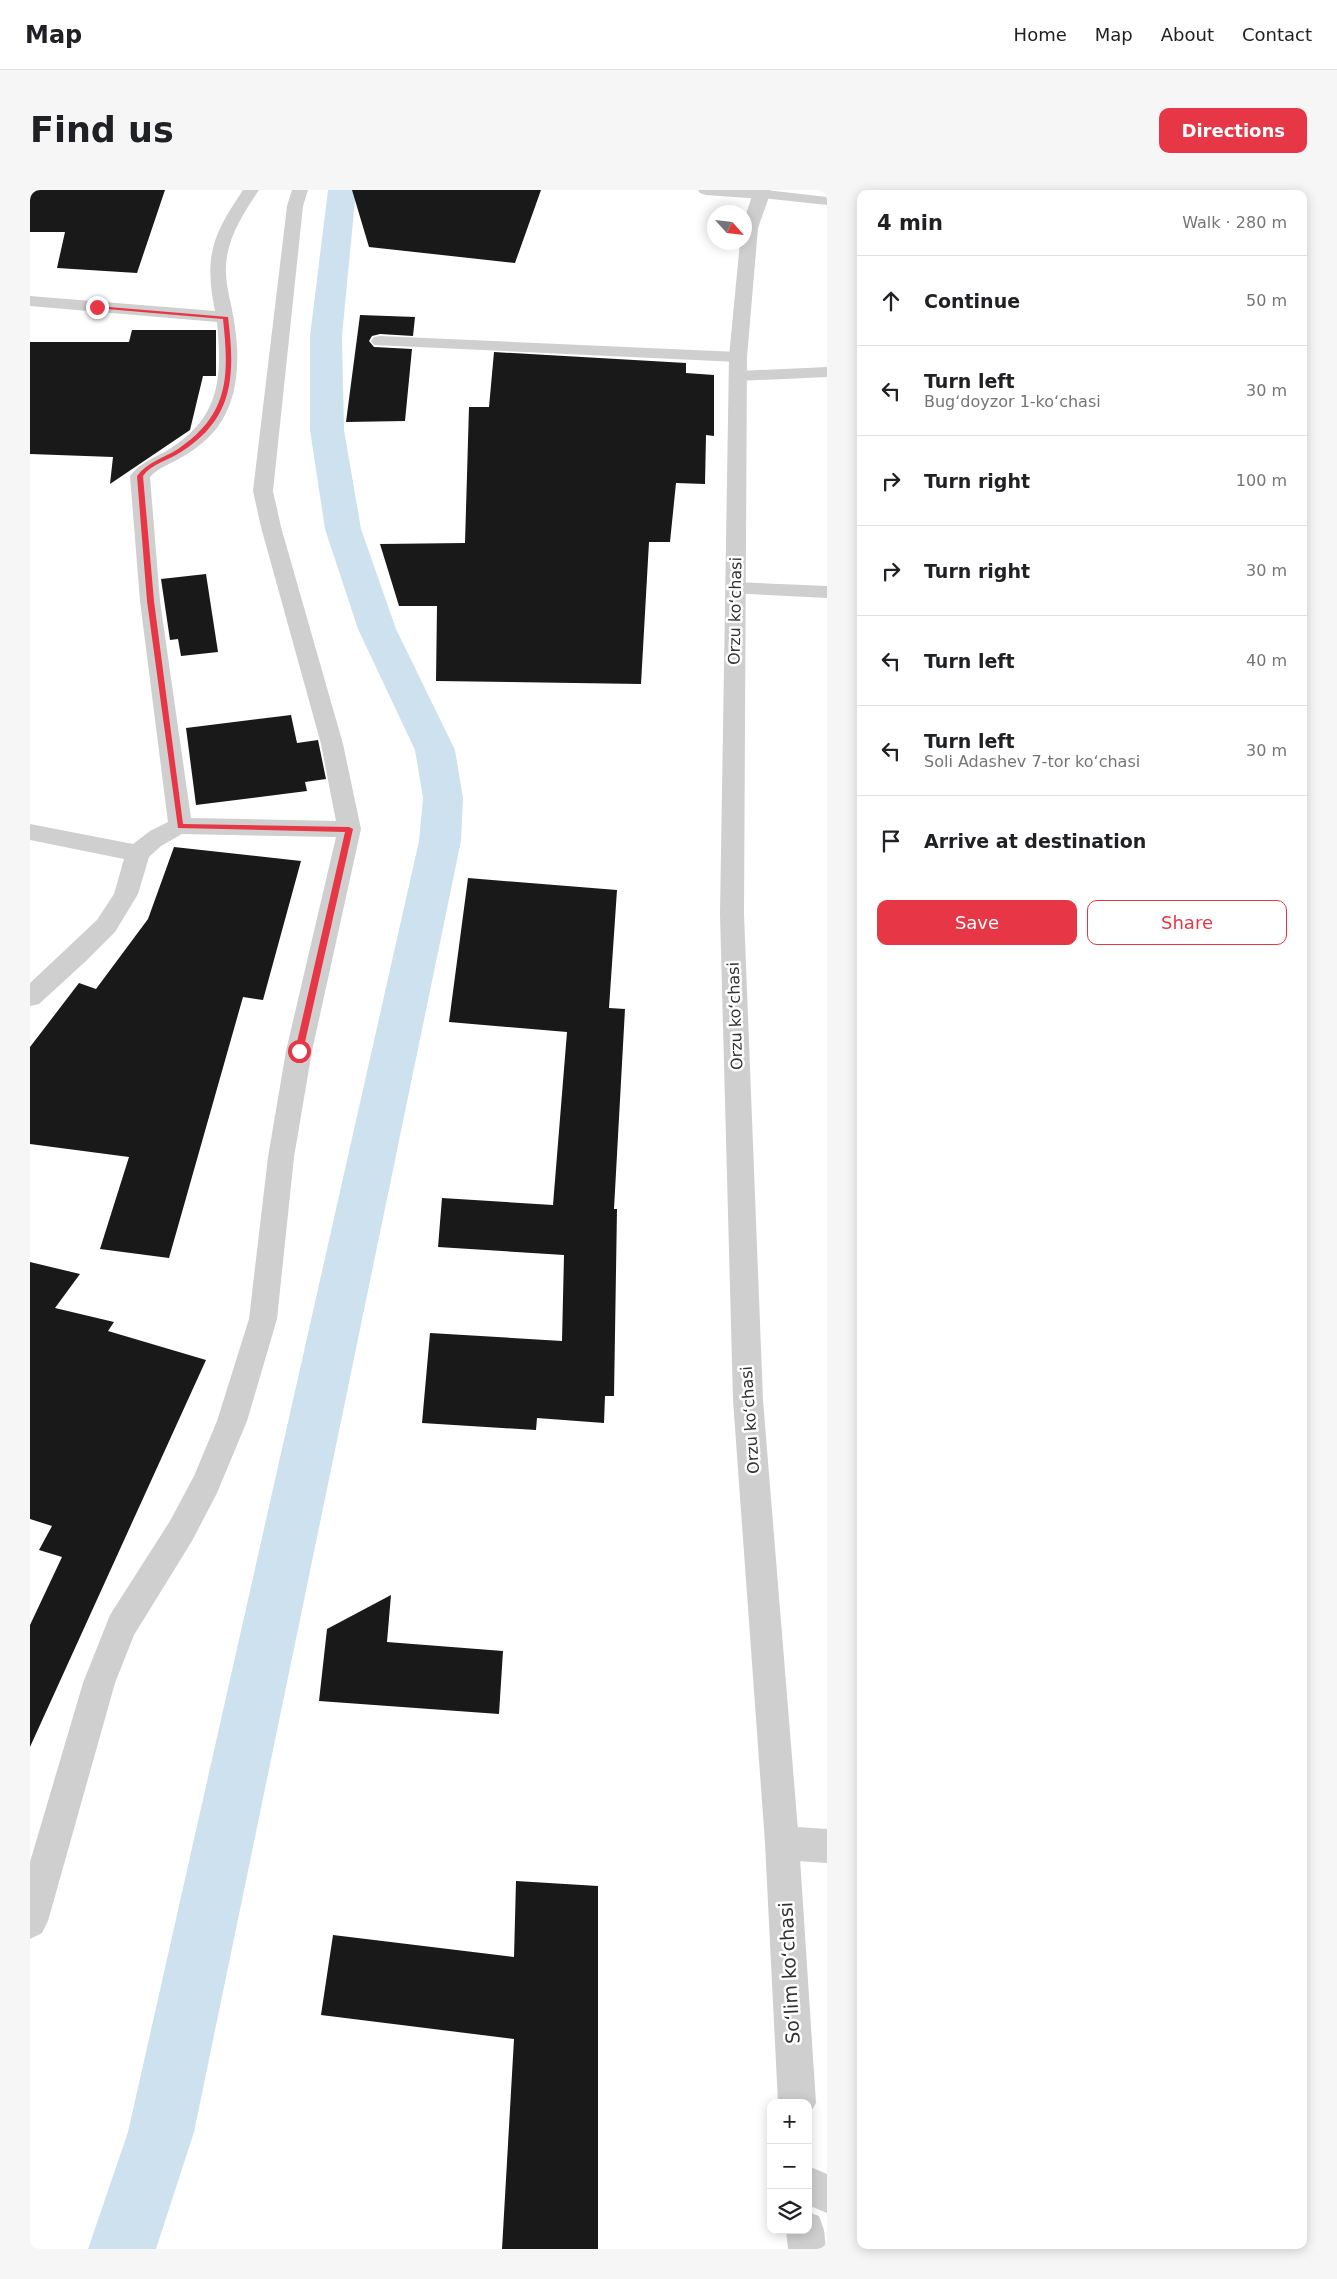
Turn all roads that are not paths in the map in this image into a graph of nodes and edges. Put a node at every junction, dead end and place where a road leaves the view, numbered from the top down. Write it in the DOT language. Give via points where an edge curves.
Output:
graph roads {
  1 [pos="251,190"];
  2 [pos="300,190"];
  3 [pos="706,190"];
  4 [pos="762,192"];
  5 [pos="827,201"];
  6 [pos="30,301"];
  7 [pos="226,317"];
  8 [pos="380,341"];
  9 [pos="738,357"];
  10 [pos="827,372"];
  11 [pos="738,376"];
  12 [pos="736,588"];
  13 [pos="827,592"];
  14 [pos="180,826"];
  15 [pos="349,829"];
  16 [pos="30,832"];
  17 [pos="139,854"];
  18 [pos="30,997"];
  19 [pos="782,1843"];
  20 [pos="827,1846"];
  21 [pos="30,1921"];
  22 [pos="797,2099"];
  23 [pos="812,2187"];
  24 [pos="827,2194"];
  25 [pos="805,2234"];
  26 [pos="807,2249"];
  1 -- 7 [label="street" via="229,228 218,261 219,286"];
  2 -- 15 [label="street" via="295,206 264,491 271,527 332,744"];
  3 -- 4 [label="street"];
  4 -- 5 [label="lane"];
  4 -- 9 [label="street, Orzu koʻchasi" via="750,228"];
  6 -- 7 [label="street"];
  7 -- 14 [label="street" via="230,357 226,395 220,408 196,439 145,469 140,476 150,601"];
  8 -- 9 [label="street"];
  9 -- 11 [label="street, Orzu koʻchasi"];
  10 -- 11 [label="street"];
  11 -- 12 [label="street, Orzu koʻchasi"];
  12 -- 13 [label="street"];
  12 -- 19 [label="street, Orzu koʻchasi" via="732,914 747,1390"];
  14 -- 15 [label="street"];
  14 -- 17 [label="street" via="158,835"];
  15 -- 21 [label="street" via="299,1051 281,1156 263,1319 232,1421 206,1483 181,1531 121,1626 99,1683"];
  16 -- 17 [label="street"];
  17 -- 18 [label="street" via="120,907 74,958"];
  19 -- 20 [label="street"];
  19 -- 22 [label="street, Soʻlim koʻchasi"];
  23 -- 24 [label="street"];
  25 -- 26 [label="street"];
}
